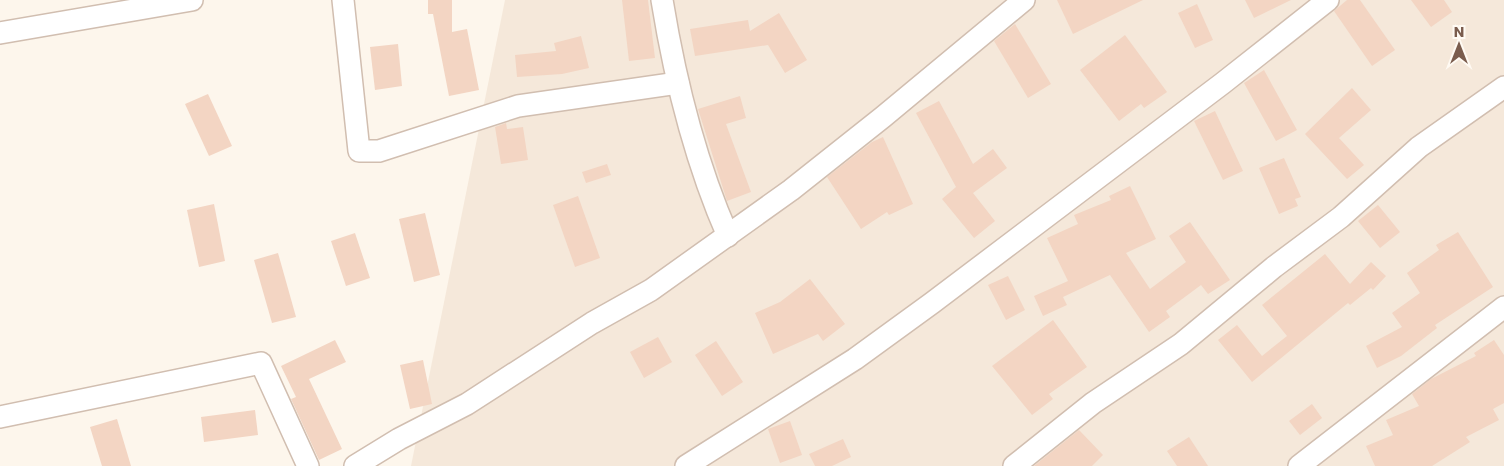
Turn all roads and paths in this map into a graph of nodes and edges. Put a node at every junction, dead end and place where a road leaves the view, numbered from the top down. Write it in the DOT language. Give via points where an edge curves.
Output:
graph roads {
  1 [pos="192,0"];
  2 [pos="343,0"];
  3 [pos="662,0"];
  4 [pos="1024,0"];
  5 [pos="1328,0"];
  6 [pos="0,33"];
  7 [pos="678,83"];
  8 [pos="1504,87"];
  9 [pos="728,236"];
  10 [pos="1504,307"];
  11 [pos="0,417"];
  12 [pos="308,466"];
  13 [pos="355,466"];
  14 [pos="686,466"];
  15 [pos="1014,466"];
  16 [pos="1299,466"];
  1 -- 6 [label="street"];
  2 -- 7 [label="street" via="359,151 379,151 518,106"];
  3 -- 7 [label="street"];
  4 -- 9 [label="street" via="884,117"];
  5 -- 14 [label="street" via="1193,106 855,359"];
  7 -- 9 [label="street" via="714,204"];
  8 -- 15 [label="street" via="1419,147 1341,217 1181,344 1093,403"];
  9 -- 13 [label="street" via="651,290 592,323 467,404"];
  10 -- 16 [label="street"];
  11 -- 12 [label="street" via="261,363"];
}
